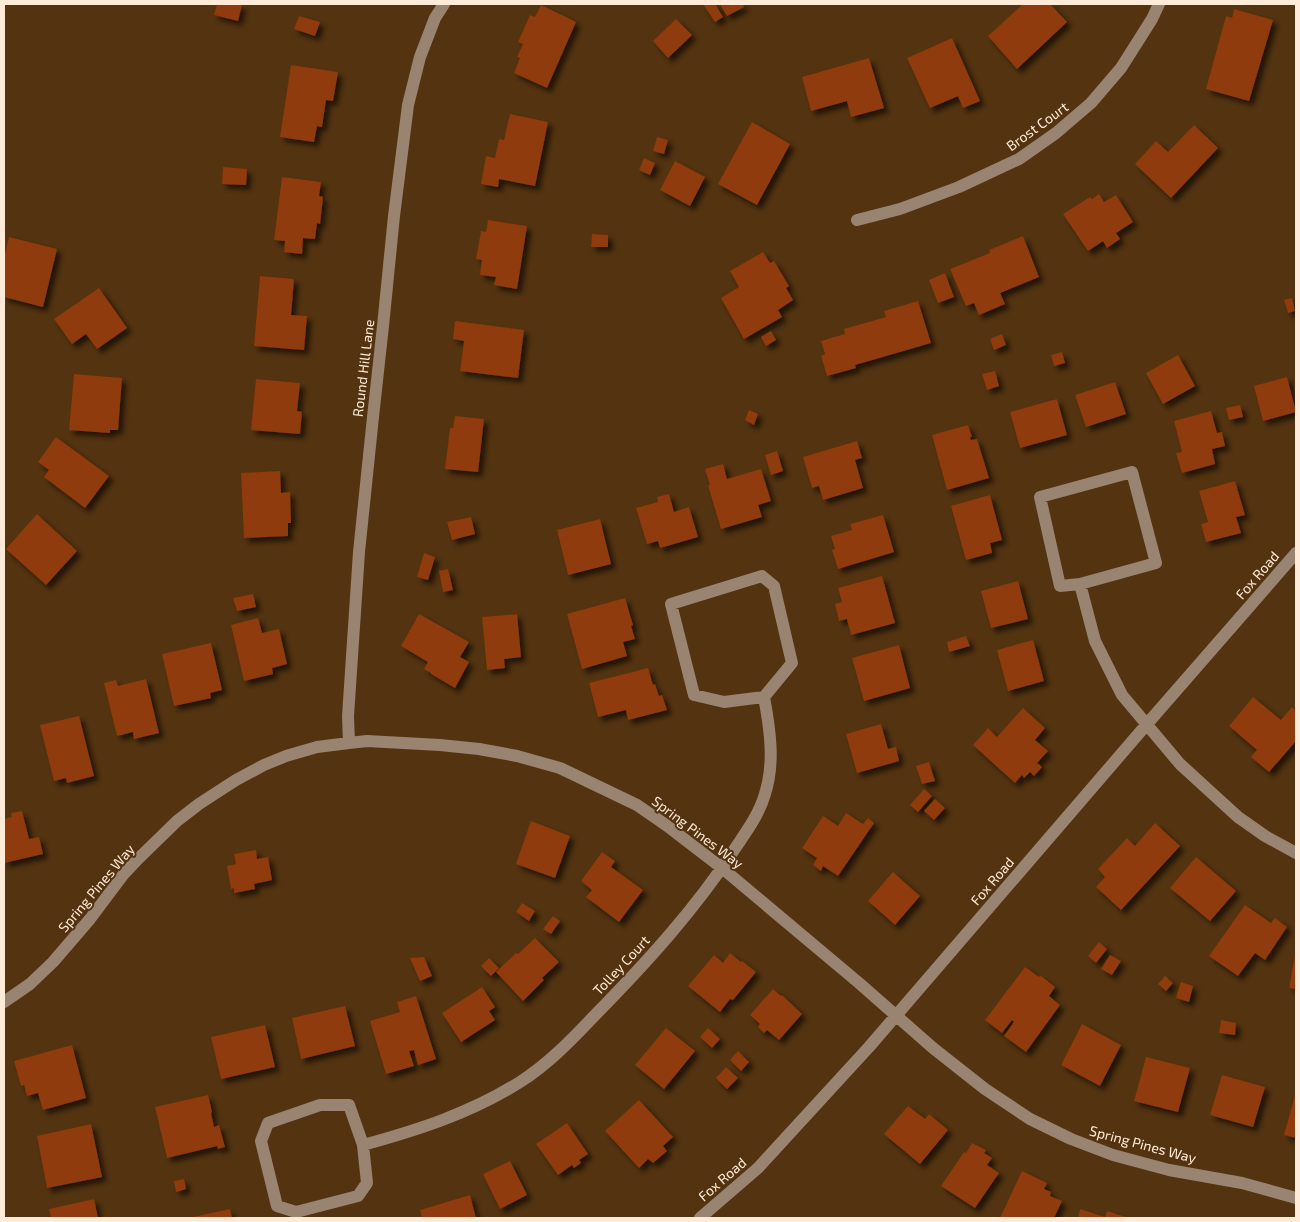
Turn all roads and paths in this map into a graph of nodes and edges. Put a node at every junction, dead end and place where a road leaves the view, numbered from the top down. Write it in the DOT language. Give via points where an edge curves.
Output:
graph roads {
  1 [pos="444,4"];
  2 [pos="1159,4"];
  3 [pos="857,220"];
  4 [pos="1296,553"];
  5 [pos="1080,584"];
  6 [pos="764,697"];
  7 [pos="1147,724"];
  8 [pos="349,743"];
  9 [pos="1296,854"];
  10 [pos="722,868"];
  11 [pos="4,1002"];
  12 [pos="896,1016"];
  13 [pos="363,1145"];
  14 [pos="1296,1198"];
  15 [pos="700,1218"];
  1 -- 8 [label="street, Round Hill Lane" via="420,56 408,105 359,552"];
  2 -- 3 [label="street, Brost Court" via="1121,68 1091,103 1056,133 1019,159 959,188"];
  4 -- 7 [label="street, Fox Road"];
  5 -- 5 [label="street" via="1156,564 1132,472 1040,498 1060,586"];
  5 -- 7 [label="street" via="1095,641 1120,692"];
  6 -- 6 [label="street" via="724,702 694,695 670,604 762,576 774,586 792,663"];
  6 -- 10 [label="street, Tolley Court" via="770,743 770,770 765,794 756,816"];
  7 -- 9 [label="street" via="1180,764 1238,817"];
  7 -- 12 [label="street, Fox Road"];
  8 -- 10 [label="street, Spring Pines Way" via="479,749 560,768 637,805"];
  8 -- 11 [label="street, Spring Pines Way" via="316,747 286,756 236,780 199,804 177,821 123,875 53,962"];
  10 -- 12 [label="street, Spring Pines Way"];
  10 -- 13 [label="street, Tolley Court" via="679,925 554,1057 521,1082 452,1117"];
  12 -- 14 [label="street, Spring Pines Way" via="985,1089 1030,1119 1071,1139 1113,1155 1169,1170 1242,1183"];
  12 -- 15 [label="street, Fox Road" via="758,1168"];
  13 -- 13 [label="street" via="367,1183 358,1196 296,1212 277,1206 262,1141 268,1123 320,1105 349,1106"];
}
